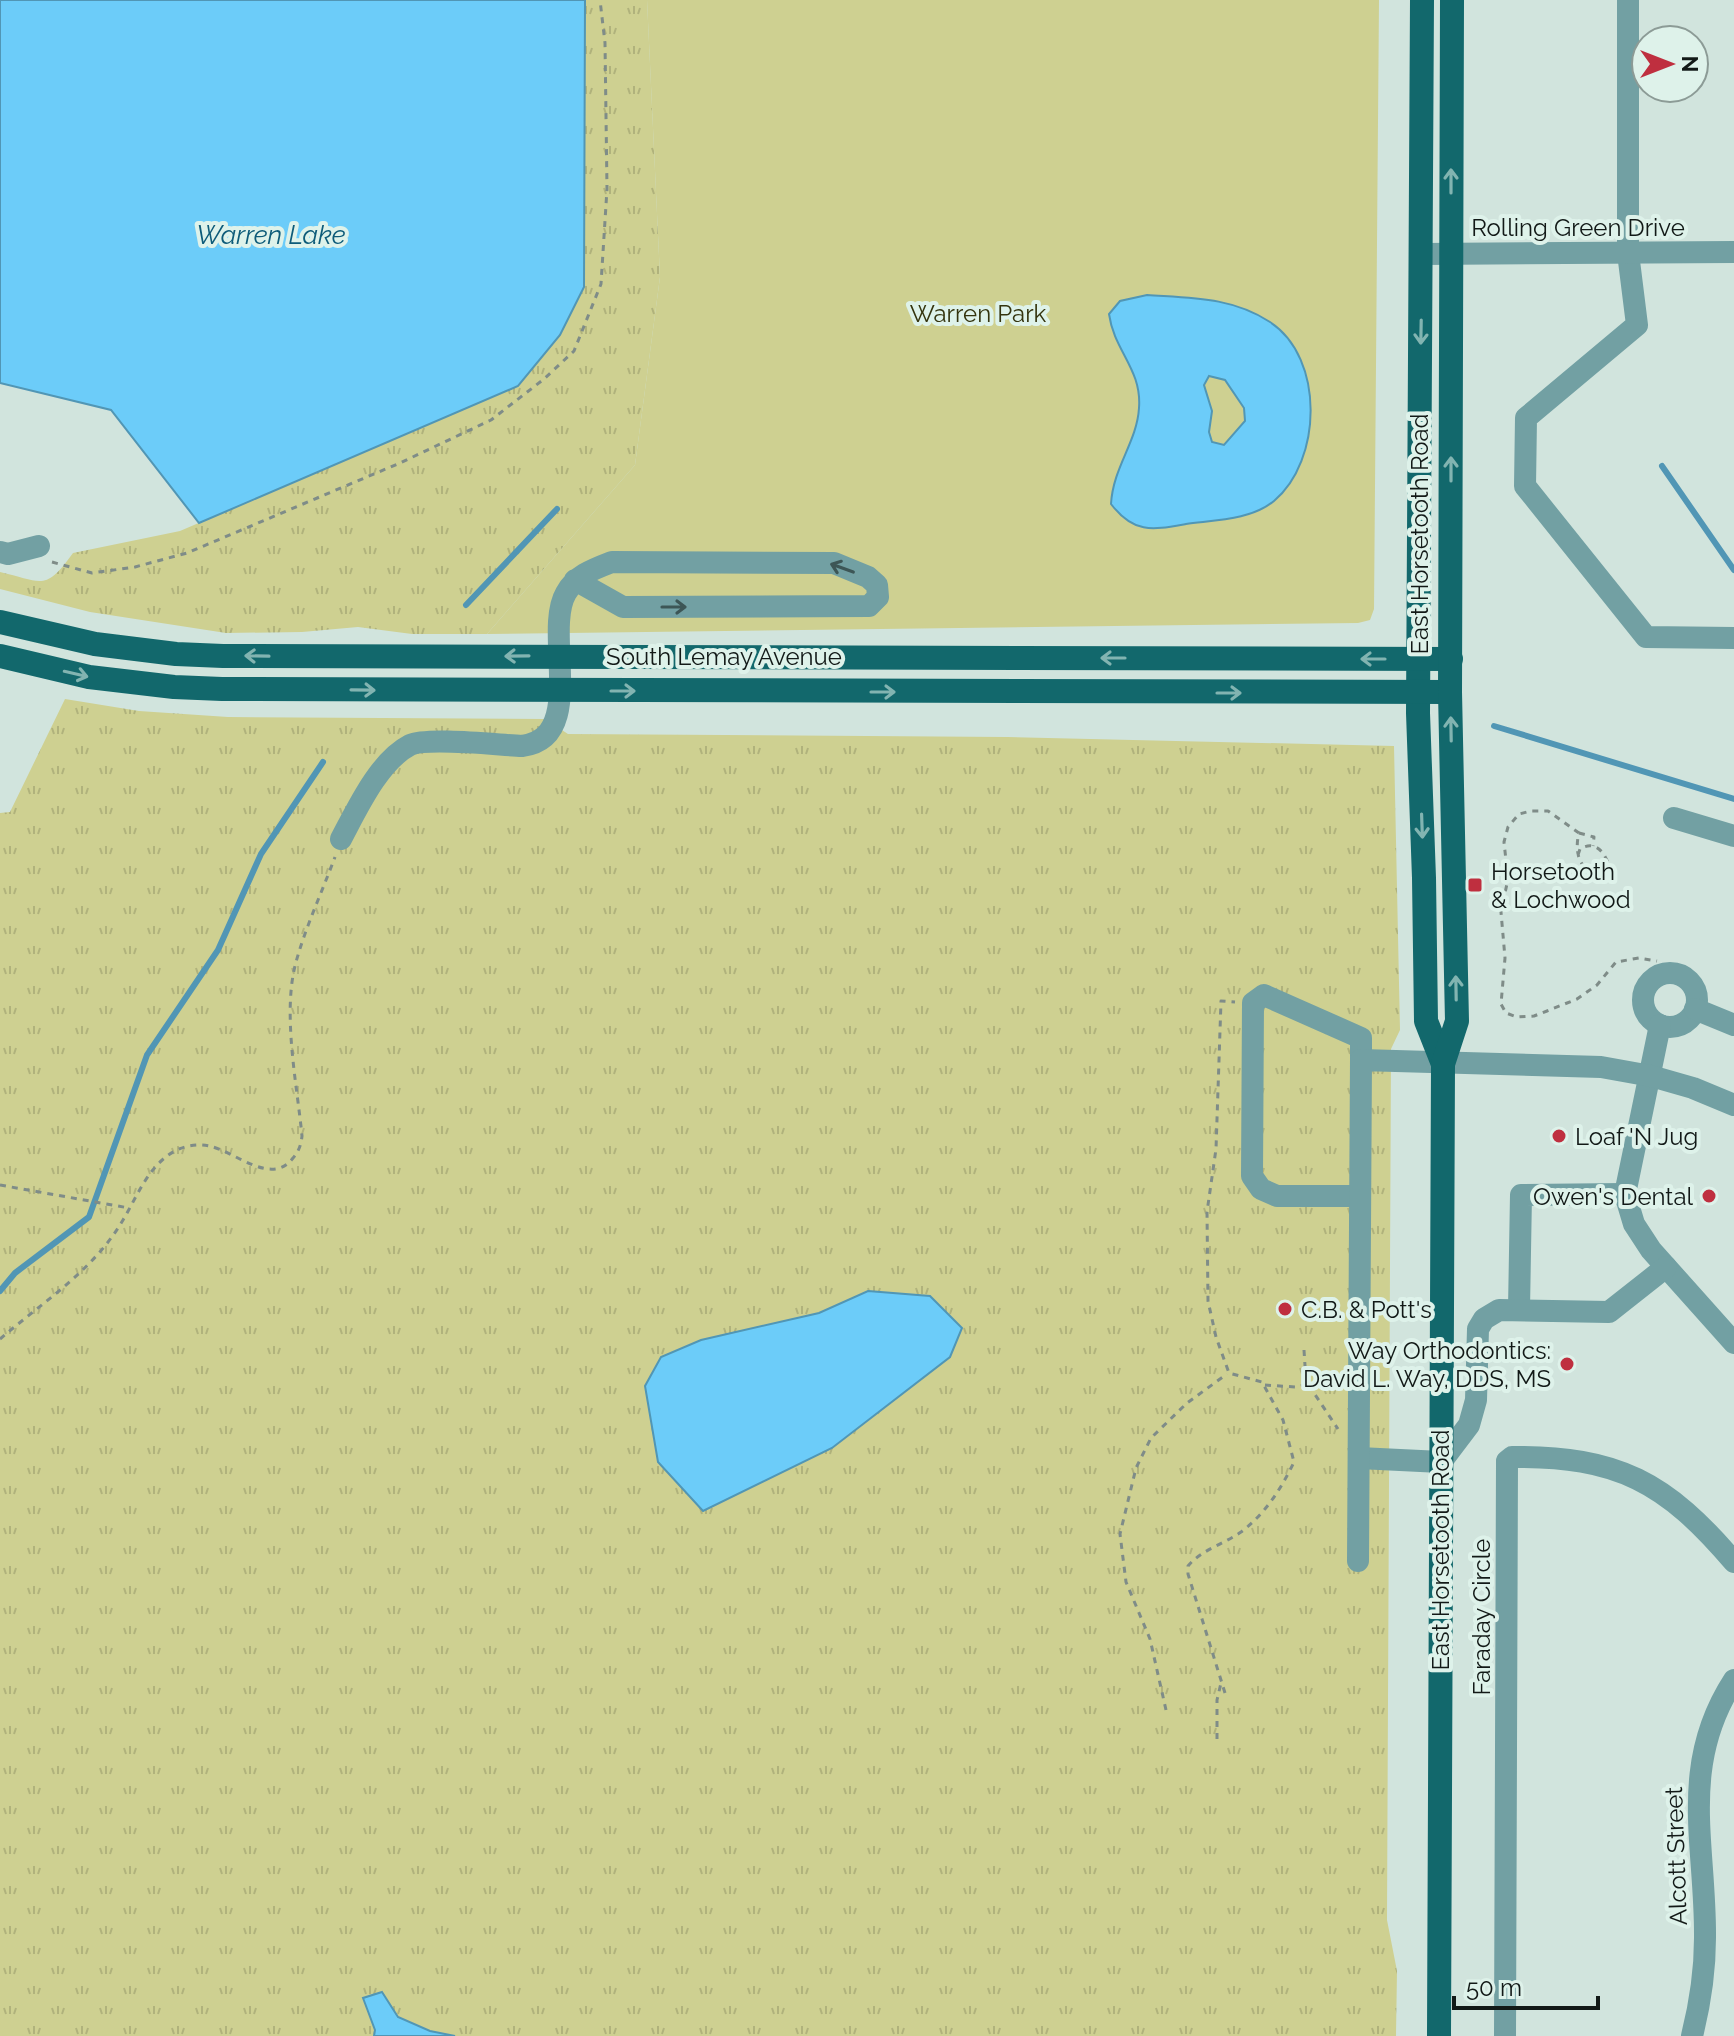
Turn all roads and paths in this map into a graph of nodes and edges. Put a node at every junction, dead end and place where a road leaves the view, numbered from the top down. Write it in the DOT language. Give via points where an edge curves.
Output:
graph roads {
  1 [pos="600,0"];
  2 [pos="1422,0"];
  3 [pos="1452,0"];
  4 [pos="1628,0"];
  5 [pos="1734,252"];
  6 [pos="1451,253"];
  7 [pos="1628,253"];
  8 [pos="1422,254"];
  9 [pos="39,546"];
  10 [pos="0,552"];
  11 [pos="575,580"];
  12 [pos="0,622"];
  13 [pos="1734,638"];
  14 [pos="560,655"];
  15 [pos="0,656"];
  16 [pos="1418,659"];
  17 [pos="1451,659"];
  18 [pos="560,691"];
  19 [pos="1450,692"];
  20 [pos="1417,693"];
  21 [pos="1674,818"];
  22 [pos="1579,833"];
  23 [pos="1734,836"];
  24 [pos="341,839"];
  25 [pos="1593,846"];
  26 [pos="1578,855"];
  27 [pos="1657,961"];
  28 [pos="1253,1003"];
  29 [pos="1695,1009"];
  30 [pos="1660,1025"];
  31 [pos="1734,1025"];
  32 [pos="1361,1060"];
  33 [pos="1443,1064"];
  34 [pos="1651,1076"];
  35 [pos="1734,1105"];
  36 [pos="0,1185"];
  37 [pos="1625,1194"];
  38 [pos="1360,1196"];
  39 [pos="129,1208"];
  40 [pos="1666,1267"];
  41 [pos="1519,1309"];
  42 [pos="1731,1333"];
  43 [pos="0,1339"];
  44 [pos="1304,1350"];
  45 [pos="1229,1373"];
  46 [pos="1309,1384"];
  47 [pos="1263,1385"];
  48 [pos="1359,1455"];
  49 [pos="1441,1462"];
  50 [pos="1358,1561"];
  51 [pos="1734,1562"];
  52 [pos="1222,1680"];
  53 [pos="1734,1680"];
  54 [pos="1225,1693"];
  55 [pos="1166,1710"];
  56 [pos="1217,1739"];
  57 [pos="1439,2036"];
  58 [pos="1505,2036"];
  59 [pos="1692,2036"];
  1 -- 9 [label="path" via="607,189 601,284 574,351 491,420 187,553 92,573 54,565"];
  2 -- 8 [label="main road, East Horsetooth Road"];
  6 -- 3 [label="main road, East Horsetooth Road, one-way"];
  4 -- 7 [label="street"];
  5 -- 7 [label="street, Rolling Green Drive"];
  6 -- 7 [label="street, Rolling Green Drive"];
  6 -- 8 [label="street, Rolling Green Drive"];
  17 -- 6 [label="main road, East Horsetooth Road, one-way"];
  7 -- 13 [label="street" via="1637,325 1526,418 1525,486 1646,637"];
  8 -- 16 [label="main road, East Horsetooth Road, one-way"];
  9 -- 10 [label="street"];
  11 -- 11 [label="street, one-way" via="623,607 869,606 878,597 877,585 868,577 834,563 612,562"];
  11 -- 14 [label="street" via="559,608"];
  14 -- 12 [label="main road, South Lemay Avenue, one-way" via="176,654 95,644"];
  16 -- 14 [label="main road, South Lemay Avenue, one-way"];
  14 -- 18 [label="street"];
  15 -- 18 [label="main road, South Lemay Avenue, one-way" via="89,677 174,687"];
  16 -- 17 [label="main road, South Lemay Avenue"];
  16 -- 20 [label="main road, East Horsetooth Road"];
  17 -- 19 [label="main road, East Horsetooth Road"];
  18 -- 20 [label="main road, South Lemay Avenue, one-way"];
  18 -- 24 [label="street" via="550,731 533,745 429,742 413,744 396,755 369,788"];
  19 -- 20 [label="main road, South Lemay Avenue"];
  33 -- 19 [label="main road, East Horsetooth Road, one-way" via="1457,1021"];
  20 -- 33 [label="main road, East Horsetooth Road, one-way" via="1426,1021"];
  21 -- 23 [label="street"];
  22 -- 25 [label="path" via="1594,837"];
  22 -- 26 [label="path"];
  22 -- 27 [label="path" via="1548,811 1519,814 1508,827 1508,879 1501,912 1501,1004 1506,1013 1534,1016 1577,999 1616,962"];
  24 -- 39 [label="path" via="295,964 292,1034 301,1146 287,1165 270,1170 212,1146 184,1147 153,1168"];
  25 -- 26 [label="path" via="1586,845"];
  25 -- 26 [label="path" via="1605,854 1608,863 1603,871 1584,868"];
  28 -- 32 [label="street" via="1264,995 1361,1038"];
  28 -- 38 [label="street" via="1252,1176 1261,1189 1277,1196"];
  28 -- 45 [label="path" via="1221,1001 1216,1149 1207,1212 1208,1301"];
  29 -- 30 [label="street" via="1685,1023"];
  29 -- 30 [label="street" via="1692,983 1677,973 1659,975 1646,987 1643,1005"];
  29 -- 31 [label="street"];
  30 -- 34 [label="street"];
  32 -- 33 [label="street"];
  32 -- 38 [label="street"];
  33 -- 34 [label="street" via="1570,1065"];
  33 -- 49 [label="main road, East Horsetooth Road"];
  34 -- 35 [label="street"];
  34 -- 37 [label="street"];
  36 -- 39 [label="path"];
  37 -- 40 [label="street" via="1634,1224"];
  37 -- 41 [label="street" via="1521,1195"];
  38 -- 48 [label="street"];
  39 -- 43 [label="path" via="95,1259"];
  40 -- 41 [label="street" via="1609,1312"];
  40 -- 42 [label="street"];
  41 -- 49 [label="street" via="1499,1310 1478,1329 1473,1413"];
  44 -- 46 [label="path"];
  45 -- 47 [label="path"];
  45 -- 55 [label="path" via="1151,1438 1136,1468 1120,1534 1126,1582 1150,1639"];
  46 -- 47 [label="path"];
  46 -- 48 [label="path"];
  47 -- 52 [label="path" via="1283,1420 1294,1462 1283,1485 1242,1532 1188,1566"];
  48 -- 49 [label="street"];
  48 -- 50 [label="street"];
  49 -- 57 [label="main road, East Horsetooth Road"];
  51 -- 58 [label="street, Faraday Circle" via="1684,1508 1628,1474 1571,1459 1507,1461"];
  52 -- 54 [label="path"];
  52 -- 56 [label="path"];
  53 -- 59 [label="street, Alcott Street" via="1713,1719 1699,1774 1705,1938"];
}
